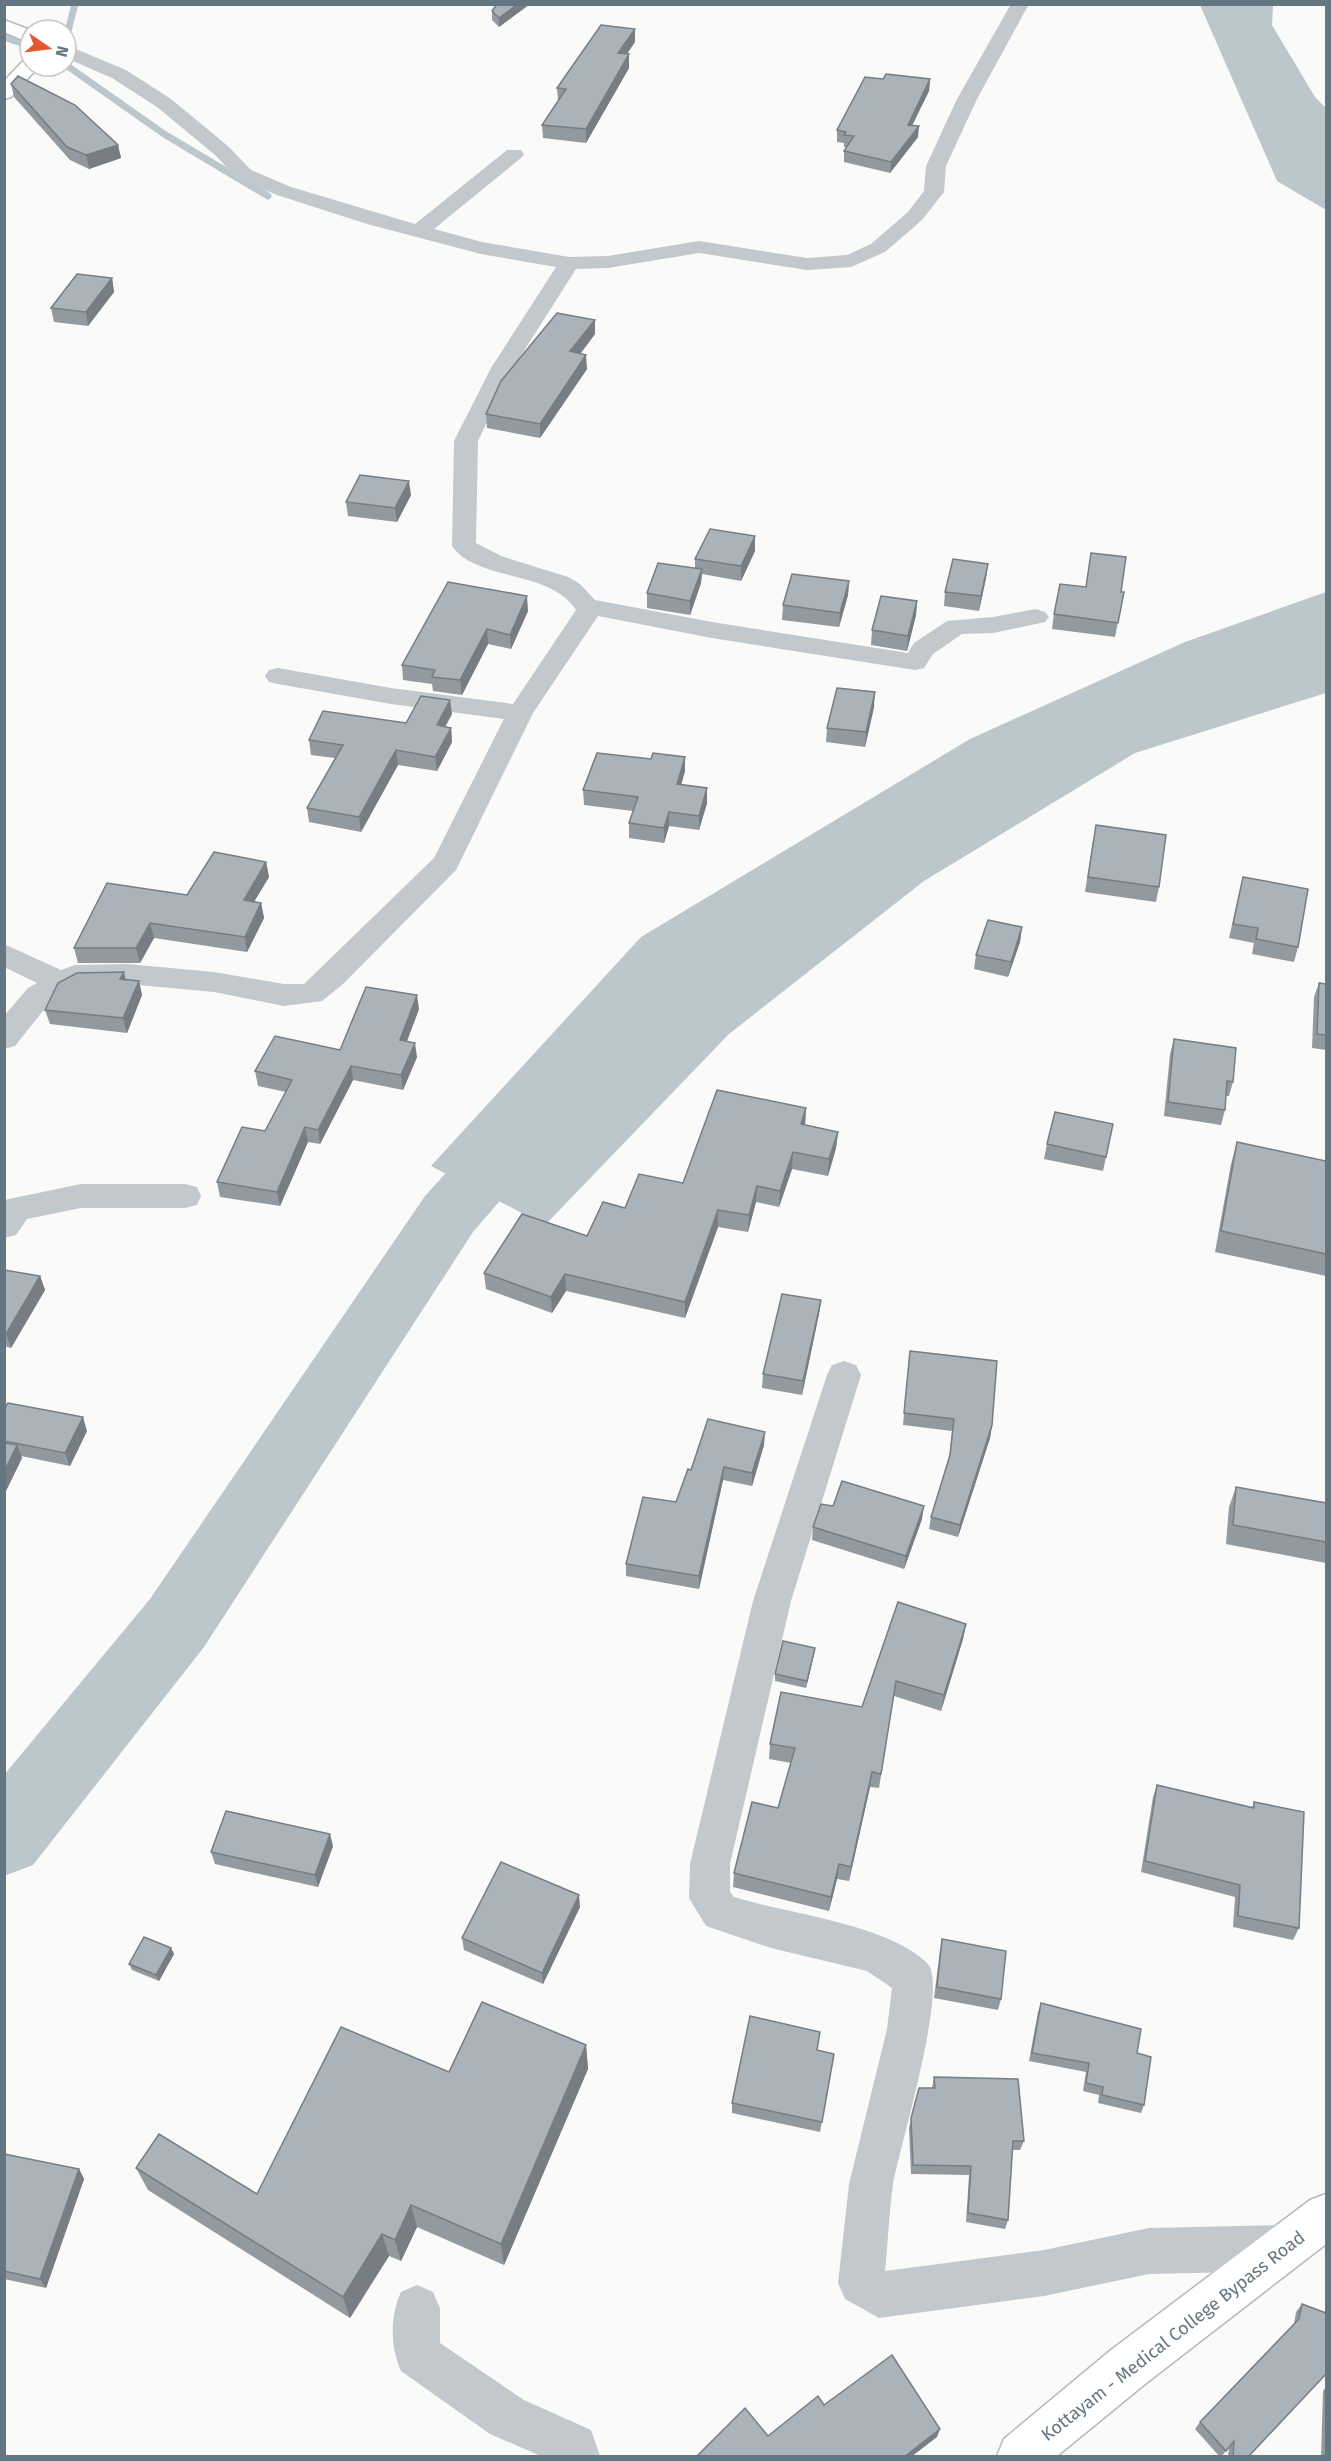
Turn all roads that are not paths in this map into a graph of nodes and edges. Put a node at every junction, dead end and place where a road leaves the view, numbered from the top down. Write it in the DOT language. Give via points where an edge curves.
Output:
graph roads {
  1 [pos="1020,4"];
  2 [pos="4,25"];
  3 [pos="18,31"];
  4 [pos="78,56"];
  5 [pos="18,78"];
  6 [pos="4,93"];
  7 [pos="514,154"];
  8 [pos="418,232"];
  9 [pos="569,263"];
  10 [pos="587,606"];
  11 [pos="1036,617"];
  12 [pos="278,676"];
  13 [pos="520,713"];
  14 [pos="4,954"];
  15 [pos="62,983"];
  16 [pos="4,1038"];
  17 [pos="185,1196"];
  18 [pos="4,1226"];
  19 [pos="844,1375"];
  20 [pos="1326,2216"];
  21 [pos="1281,2248"];
  22 [pos="417,2308"];
  23 [pos="576,2457"];
  24 [pos="1021,2457"];
  1 -- 9 [label="street" via="936,166 934,192 915,216 878,248 851,261 807,264 699,247 608,262"];
  2 -- 3 [label="main road"];
  4 -- 8 [label="street" via="119,74 164,103 244,174 284,191"];
  5 -- 6 [label="main road"];
  7 -- 8 [label="street"];
  8 -- 9 [label="street" via="481,248"];
  9 -- 10 [label="street" via="502,368 466,441 464,546 493,562 554,581 583,597"];
  10 -- 11 [label="street" via="915,662 923,649 956,626 993,625"];
  10 -- 13 [label="street" via="589,610"];
  12 -- 13 [label="street"];
  13 -- 15 [label="street" via="446,863 311,994 284,995 214,982 127,974 75,975"];
  14 -- 15 [label="street"];
  15 -- 16 [label="street" via="39,995"];
  17 -- 18 [label="street" via="81,1196 16,1209"];
  19 -- 21 [label="street" via="772,1602 710,1864 710,1898 721,1912 876,1953 914,1978 908,2029 871,2184 861,2283 879,2295 1044,2272 1149,2251"];
  20 -- 21 [label="main road, Kottayam - Medical College Bypass Road"];
  21 -- 24 [label="main road, Kottayam - Medical College Bypass Road" via="1128,2367"];
  22 -- 23 [label="street" via="417,2355 507,2416 574,2447"];
}
